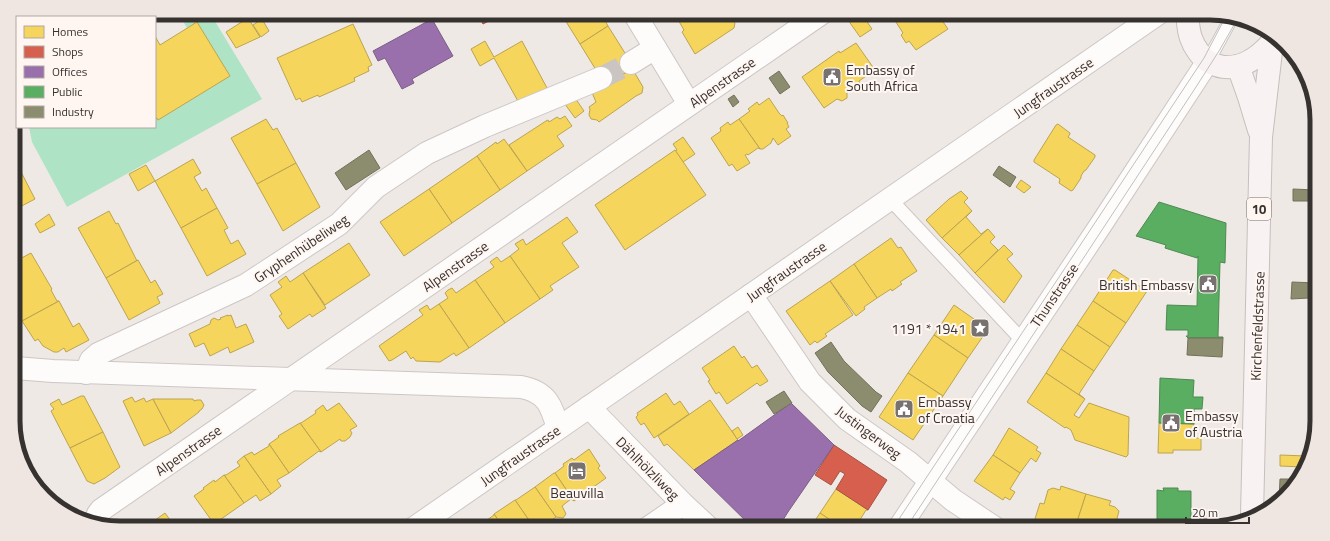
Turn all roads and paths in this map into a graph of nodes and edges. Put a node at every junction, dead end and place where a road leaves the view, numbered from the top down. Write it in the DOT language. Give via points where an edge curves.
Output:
graph roads {
  1 [pos="638,20"];
  2 [pos="812,20"];
  3 [pos="1149,20"];
  4 [pos="1188,20"];
  5 [pos="1229,22"];
  6 [pos="1272,42"];
  7 [pos="1273,43"];
  8 [pos="655,48"];
  9 [pos="1208,61"];
  10 [pos="631,63"];
  11 [pos="1238,66"];
  12 [pos="601,78"];
  13 [pos="689,104"];
  14 [pos="1261,137"];
  15 [pos="890,200"];
  16 [pos="751,295"];
  17 [pos="1023,341"];
  18 [pos="20,369"];
  19 [pos="86,373"];
  20 [pos="290,379"];
  21 [pos="589,407"];
  22 [pos="558,428"];
  23 [pos="930,480"];
  24 [pos="683,504"];
  25 [pos="1252,511"];
  26 [pos="96,518"];
  27 [pos="424,521"];
  28 [pos="658,521"];
  29 [pos="701,521"];
  30 [pos="904,521"];
  31 [pos="984,521"];
  1 -- 8 [label="street"];
  2 -- 13 [label="street, Alpenstrasse"];
  3 -- 15 [label="street, Jungfraustrasse"];
  4 -- 9 [label="main road" via="1193,44"];
  5 -- 9 [label="lane"];
  6 -- 11 [label="main road" via="1256,57"];
  7 -- 14 [label="main road, Kirchenfeldstrasse / 10"];
  8 -- 10 [label="street"];
  8 -- 13 [label="street"];
  9 -- 11 [label="main road" via="1225,67"];
  9 -- 17 [label="street, Thunstrasse"];
  11 -- 14 [label="main road, Kirchenfeldstrasse / 10"];
  12 -- 19 [label="street, Gryphenhübeliweg" via="427,153 376,187 339,224 290,257 243,287 98,354 91,360"];
  13 -- 20 [label="street, Alpenstrasse"];
  14 -- 25 [label="main road, Kirchenfeldstrasse / 10"];
  15 -- 16 [label="street, Jungfraustrasse"];
  15 -- 17 [label="lane"];
  16 -- 21 [label="street, Jungfraustrasse"];
  16 -- 23 [label="street, Justingerweg" via="814,386 852,424"];
  17 -- 23 [label="street, Thunstrasse"];
  18 -- 19 [label="street"];
  19 -- 20 [label="street"];
  20 -- 22 [label="street" via="521,387 534,390 546,399"];
  20 -- 26 [label="street, Alpenstrasse" via="101,510"];
  21 -- 22 [label="street, Jungfraustrasse"];
  21 -- 24 [label="street, Dählhölzliweg"];
  22 -- 27 [label="street, Jungfraustrasse"];
  23 -- 30 [label="street, Thunstrasse"];
  23 -- 31 [label="street, Justingerweg" via="953,500"];
  24 -- 28 [label="street"];
  24 -- 29 [label="street, Dählhölzliweg"];
}
